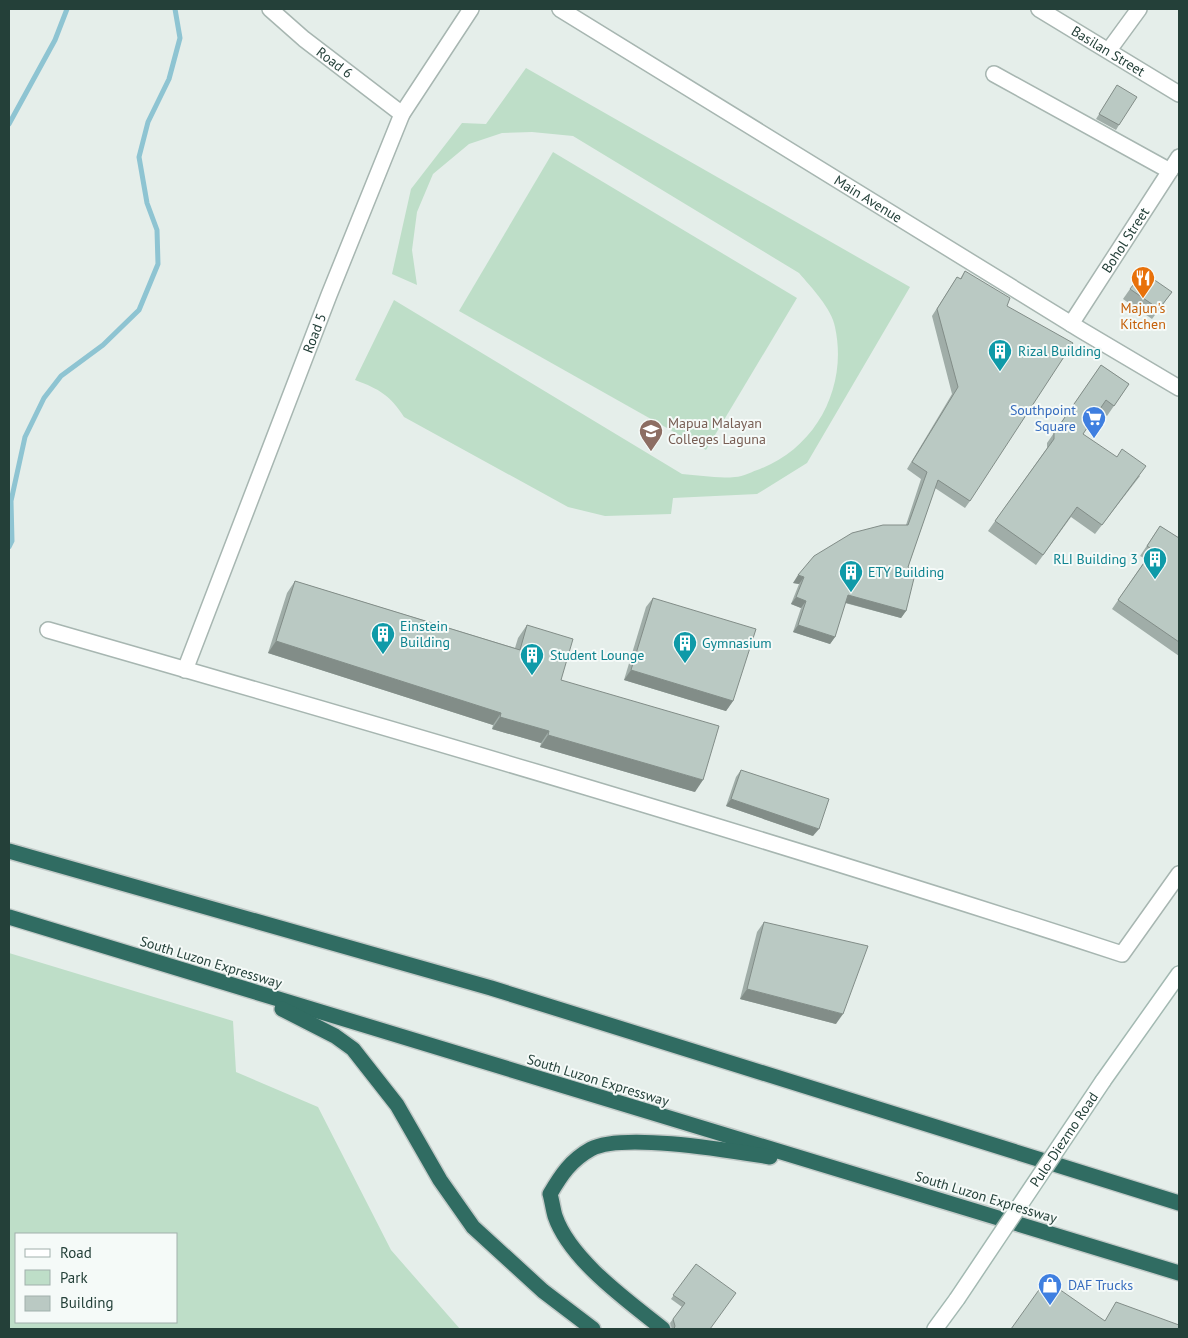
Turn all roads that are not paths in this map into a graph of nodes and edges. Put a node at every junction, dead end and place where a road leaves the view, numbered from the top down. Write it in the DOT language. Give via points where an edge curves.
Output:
graph roads {
  1 [pos="270,9"];
  2 [pos="471,9"];
  3 [pos="560,9"];
  4 [pos="1039,9"];
  5 [pos="1139,9"];
  6 [pos="1109,50"];
  7 [pos="994,74"];
  8 [pos="1179,94"];
  9 [pos="402,114"];
  10 [pos="1179,156"];
  11 [pos="1170,171"];
  12 [pos="1071,324"];
  13 [pos="1179,388"];
  14 [pos="48,630"];
  15 [pos="185,670"];
  16 [pos="9,851"];
  17 [pos="1179,874"];
  18 [pos="9,917"];
  19 [pos="1179,974"];
  20 [pos="248,991"];
  21 [pos="816,1163"];
  22 [pos="1179,1204"];
  23 [pos="1179,1273"];
  24 [pos="593,1329"];
  25 [pos="663,1329"];
  26 [pos="934,1329"];
  1 -- 9 [label="street, Road 6"];
  2 -- 9 [label="street, Road 5"];
  3 -- 12 [label="street, Main Avenue"];
  4 -- 6 [label="street, Basilan Street"];
  5 -- 6 [label="street"];
  6 -- 8 [label="street, Basilan Street"];
  7 -- 11 [label="street"];
  9 -- 15 [label="street, Road 5"];
  10 -- 11 [label="street, Bohol Street"];
  11 -- 12 [label="street, Bohol Street"];
  12 -- 13 [label="street, Main Avenue"];
  14 -- 15 [label="street"];
  15 -- 17 [label="street" via="725,829 1122,954"];
  16 -- 22 [label="highway" via="491,988"];
  18 -- 20 [label="highway, South Luzon Expressway"];
  19 -- 26 [label="street, Pulo-Diezmo Road, bridge"];
  20 -- 21 [label="highway, South Luzon Expressway"];
  20 -- 24 [label="highway" via="335,1036 353,1049 397,1105 440,1180 473,1227 544,1291"];
  21 -- 23 [label="highway, South Luzon Expressway"];
  21 -- 25 [label="highway" via="688,1145 627,1142 592,1148 567,1166 550,1194 555,1217 584,1260"];
}
